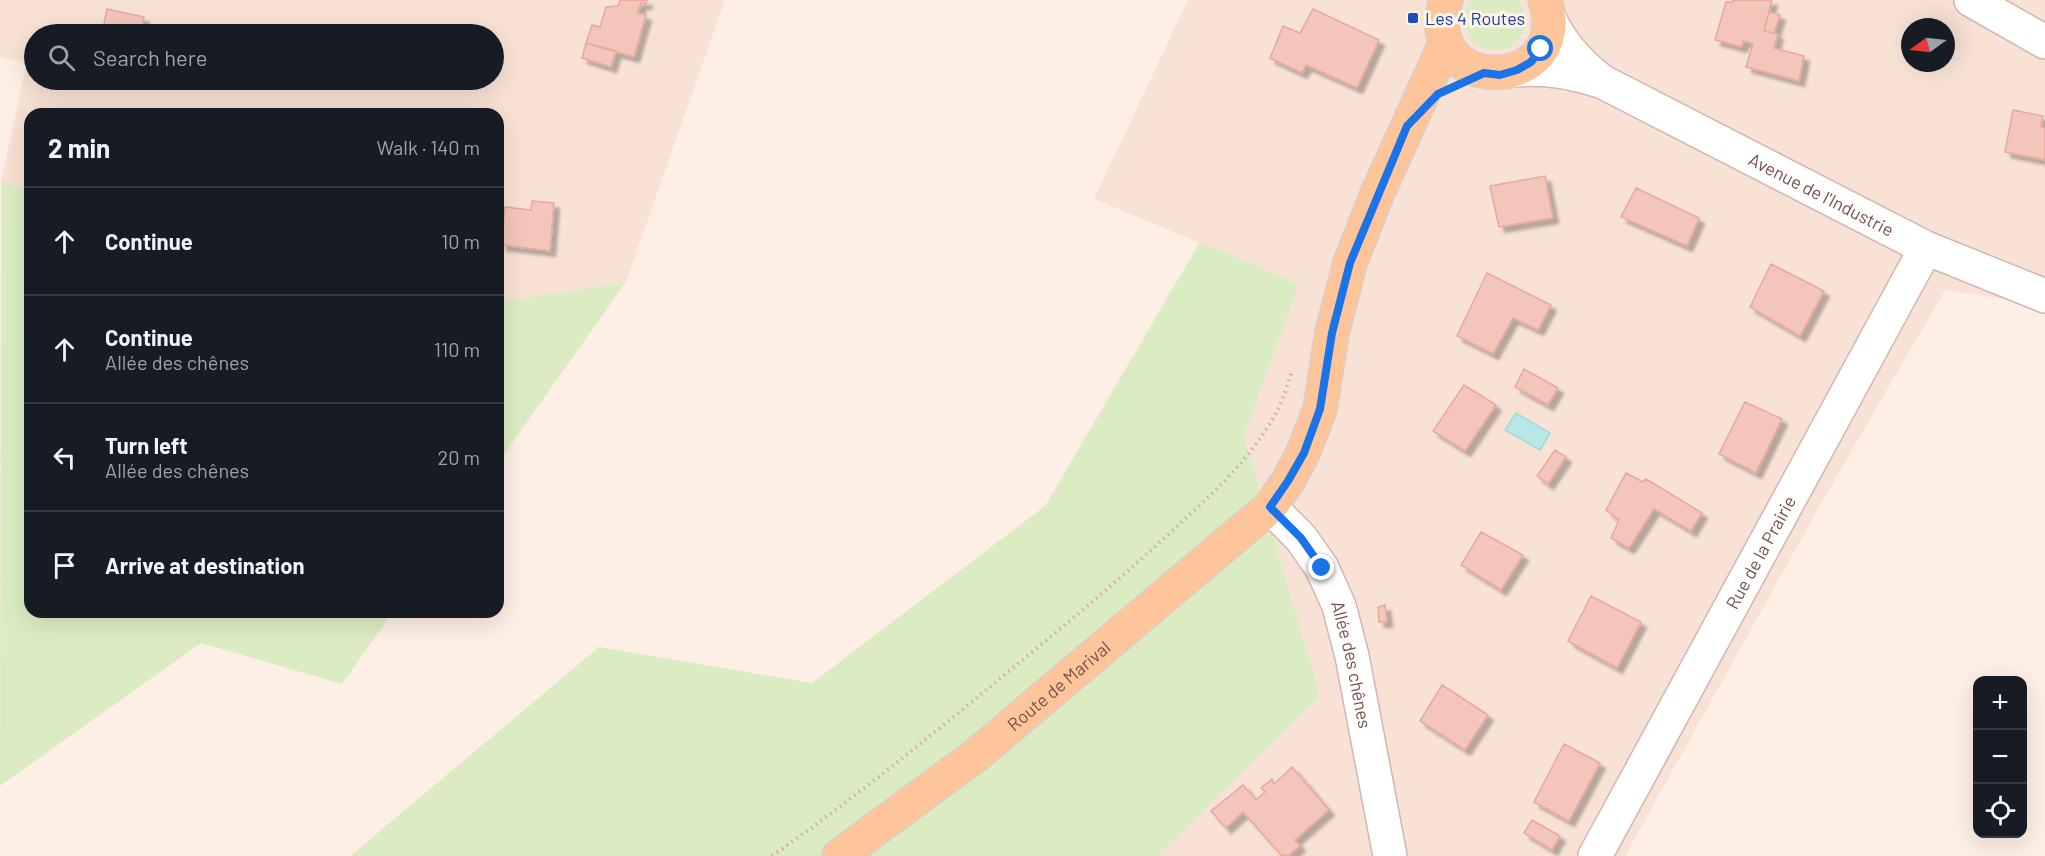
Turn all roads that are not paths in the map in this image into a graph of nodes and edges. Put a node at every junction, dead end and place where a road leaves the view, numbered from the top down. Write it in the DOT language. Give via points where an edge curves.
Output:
graph roads {
  1 [pos="1419,0"];
  2 [pos="1971,0"];
  3 [pos="1547,9"];
  4 [pos="1445,23"];
  5 [pos="2045,42"];
  6 [pos="1517,70"];
  7 [pos="1484,73"];
  8 [pos="1603,82"];
  9 [pos="1407,126"];
  10 [pos="1926,248"];
  11 [pos="2045,296"];
  12 [pos="1270,507"];
  13 [pos="838,856"];
  14 [pos="1390,856"];
  15 [pos="1595,856"];
  1 -- 4 [label="main road"];
  2 -- 5 [label="street"];
  3 -- 6 [label="main road" via="1547,34 1541,49 1531,62"];
  3 -- 8 [label="street, Avenue de l'Industrie" via="1558,38"];
  4 -- 7 [label="main road" via="1455,56"];
  4 -- 9 [label="main road"];
  6 -- 7 [label="main road" via="1500,75"];
  6 -- 8 [label="street, Avenue de l'Industrie" via="1560,71"];
  7 -- 9 [label="main road" via="1438,94"];
  8 -- 10 [label="street, Avenue de l'Industrie"];
  9 -- 12 [label="main road" via="1350,263 1332,333 1320,409 1304,453"];
  10 -- 11 [label="street, Avenue de l'Industrie"];
  10 -- 15 [label="street, Rue de la Prairie"];
  12 -- 13 [label="main road, Route de Marival" via="975,756"];
  12 -- 14 [label="street, Allée des chênes" via="1301,538 1322,568 1339,606"];
}
